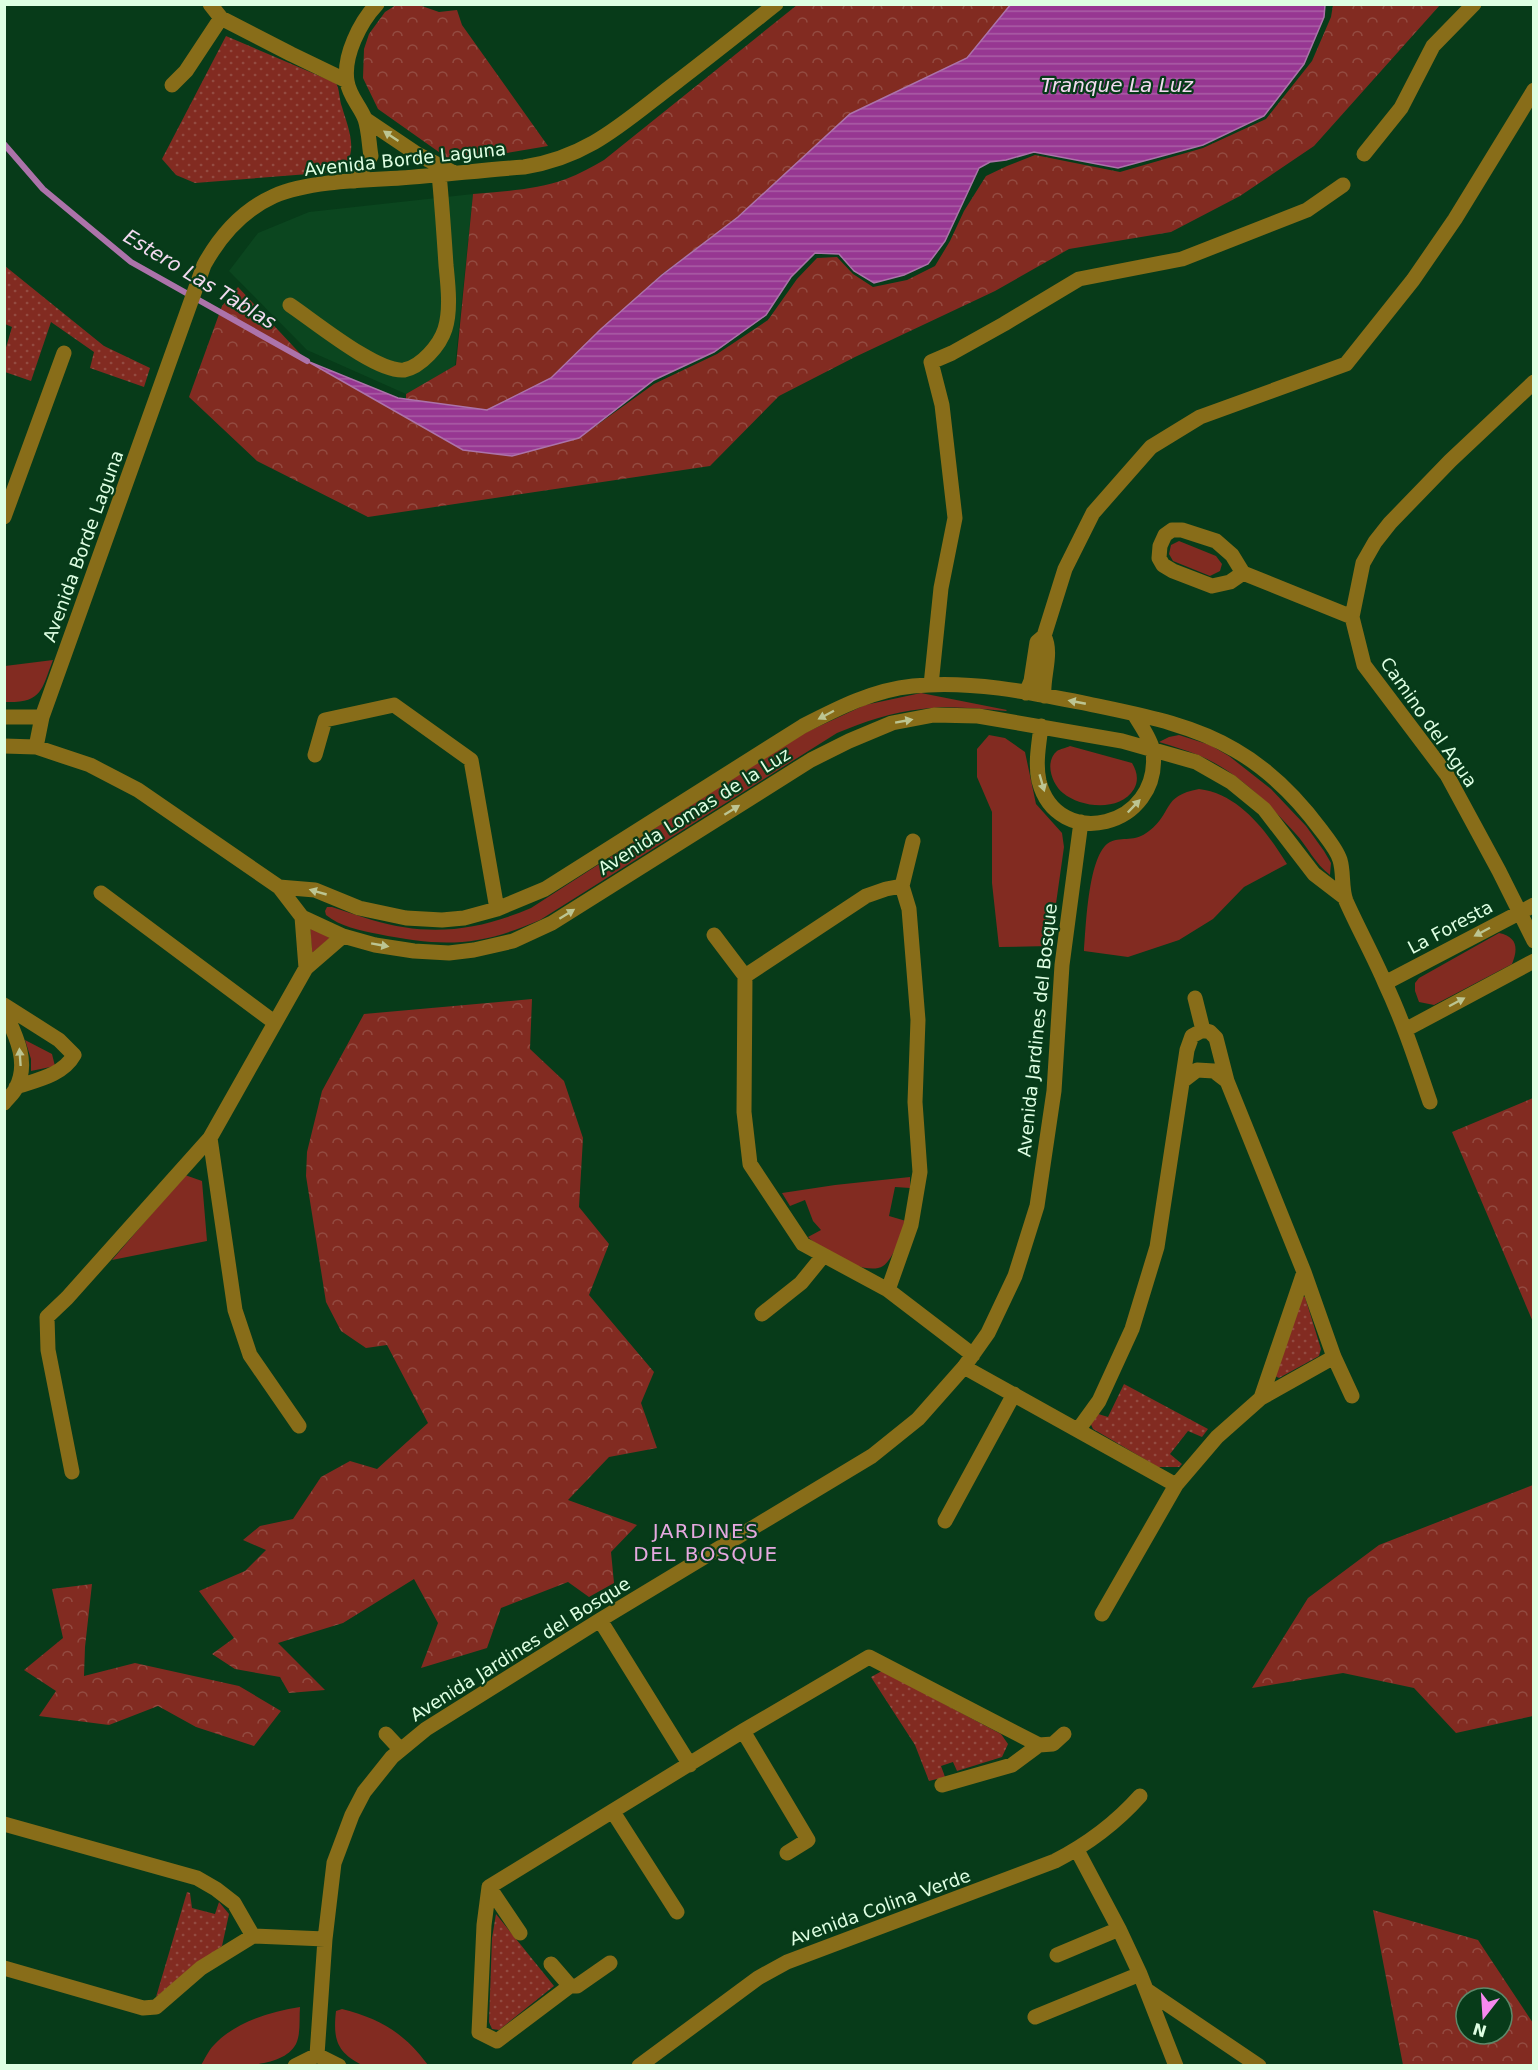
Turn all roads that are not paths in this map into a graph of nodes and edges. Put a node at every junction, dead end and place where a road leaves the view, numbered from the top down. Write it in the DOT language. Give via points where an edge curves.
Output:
graph roads {
  1 [pos="210,4"];
  2 [pos="377,4"];
  3 [pos="776,4"];
  4 [pos="1474,4"];
  5 [pos="221,18"];
  6 [pos="347,81"];
  7 [pos="172,86"];
  8 [pos="1533,90"];
  9 [pos="365,119"];
  10 [pos="417,153"];
  11 [pos="1364,154"];
  12 [pos="371,156"];
  13 [pos="447,173"];
  14 [pos="420,176"];
  15 [pos="391,178"];
  16 [pos="355,181"];
  17 [pos="1343,185"];
  18 [pos="290,305"];
  19 [pos="64,353"];
  20 [pos="1533,382"];
  21 [pos="4,517"];
  22 [pos="1243,573"];
  23 [pos="1352,617"];
  24 [pos="1044,636"];
  25 [pos="931,685"];
  26 [pos="1026,693"];
  27 [pos="1044,696"];
  28 [pos="1134,714"];
  29 [pos="4,717"];
  30 [pos="42,717"];
  31 [pos="1041,726"];
  32 [pos="4,746"];
  33 [pos="36,747"];
  34 [pos="1153,749"];
  35 [pos="315,755"];
  36 [pos="1081,822"];
  37 [pos="913,840"];
  38 [pos="902,886"];
  39 [pos="279,887"];
  40 [pos="101,893"];
  41 [pos="1344,897"];
  42 [pos="1533,905"];
  43 [pos="497,909"];
  44 [pos="1518,913"];
  45 [pos="302,917"];
  46 [pos="714,935"];
  47 [pos="342,936"];
  48 [pos="1533,941"];
  49 [pos="1533,961"];
  50 [pos="306,968"];
  51 [pos="745,976"];
  52 [pos="1385,983"];
  53 [pos="1195,998"];
  54 [pos="4,1005"];
  55 [pos="4,1010"];
  56 [pos="274,1022"];
  57 [pos="1203,1030"];
  58 [pos="1405,1030"];
  59 [pos="1184,1080"];
  60 [pos="1227,1081"];
  61 [pos="16,1088"];
  62 [pos="1430,1101"];
  63 [pos="4,1102"];
  64 [pos="210,1138"];
  65 [pos="823,1256"];
  66 [pos="1304,1272"];
  67 [pos="888,1290"];
  68 [pos="762,1314"];
  69 [pos="1334,1357"];
  70 [pos="969,1361"];
  71 [pos="1014,1394"];
  72 [pos="1352,1396"];
  73 [pos="1261,1398"];
  74 [pos="299,1426"];
  75 [pos="1078,1430"];
  76 [pos="72,1472"];
  77 [pos="1176,1485"];
  78 [pos="945,1521"];
  79 [pos="1102,1614"];
  80 [pos="600,1620"];
  81 [pos="743,1731"];
  82 [pos="386,1734"];
  83 [pos="1064,1734"];
  84 [pos="1039,1745"];
  85 [pos="400,1749"];
  86 [pos="690,1765"];
  87 [pos="942,1785"];
  88 [pos="1140,1796"];
  89 [pos="613,1812"];
  90 [pos="4,1824"];
  91 [pos="1077,1850"];
  92 [pos="787,1853"];
  93 [pos="489,1887"];
  94 [pos="677,1912"];
  95 [pos="1119,1929"];
  96 [pos="520,1933"];
  97 [pos="253,1936"];
  98 [pos="325,1939"];
  99 [pos="1057,1955"];
  100 [pos="610,1963"];
  101 [pos="551,1964"];
  102 [pos="4,1968"];
  103 [pos="1140,1974"];
  104 [pos="570,1986"];
  105 [pos="1148,1991"];
  106 [pos="1035,2017"];
  107 [pos="317,2055"];
  108 [pos="295,2066"];
  109 [pos="339,2066"];
  110 [pos="639,2066"];
  111 [pos="1176,2066"];
  112 [pos="1259,2066"];
  1 -- 5 [label="street"];
  2 -- 6 [label="street" via="351,47"];
  3 -- 13 [label="street, Avenida Borde Laguna" via="589,147 541,164"];
  4 -- 11 [label="street" via="1433,46 1401,108"];
  5 -- 6 [label="street"];
  5 -- 7 [label="street"];
  6 -- 9 [label="street"];
  8 -- 24 [label="street" via="1455,219 1413,280 1346,364 1200,417 1151,447 1093,513 1065,569"];
  10 -- 9 [label="street, one-way"];
  9 -- 12 [label="street"];
  10 -- 13 [label="street"];
  10 -- 14 [label="street"];
  12 -- 15 [label="street"];
  12 -- 16 [label="street"];
  13 -- 14 [label="street, Avenida Borde Laguna"];
  13 -- 18 [label="street" via="445,330 418,364 403,370 363,357"];
  14 -- 15 [label="street, Avenida Borde Laguna"];
  15 -- 16 [label="street, Avenida Borde Laguna"];
  16 -- 30 [label="street, Avenida Borde Laguna" via="290,190 263,201 230,227 204,265"];
  17 -- 25 [label="street" via="1307,210 1182,259 1079,279 931,362 942,405 955,518 941,588"];
  19 -- 21 [label="street"];
  20 -- 23 [label="street, Camino del Agua" via="1390,522 1363,563"];
  22 -- 22 [label="street" via="1232,555 1216,541 1173,530 1165,535 1160,546 1163,565 1212,586 1230,582"];
  22 -- 23 [label="street"];
  23 -- 44 [label="street, Camino del Agua" via="1364,665 1447,775"];
  24 -- 26 [label="street" via="1037,642"];
  24 -- 27 [label="street" via="1048,644"];
  25 -- 26 [label="street, Avenida Lomas de la Luz"];
  25 -- 43 [label="street, Avenida Lomas de la Luz, one-way" via="878,693 840,707 545,889"];
  26 -- 27 [label="street, Avenida Lomas de la Luz"];
  28 -- 27 [label="street, Avenida Lomas de la Luz, one-way"];
  28 -- 34 [label="street"];
  28 -- 41 [label="street, Avenida Lomas de la Luz" via="1203,734 1235,750 1274,779 1320,829 1340,859"];
  29 -- 30 [label="street"];
  30 -- 33 [label="street, Avenida Borde Laguna"];
  31 -- 34 [label="street, Avenida Lomas de la Luz"];
  31 -- 36 [label="street, one-way" via="1039,781 1048,801 1063,815"];
  47 -- 31 [label="street, Avenida Lomas de la Luz, one-way" via="375,945 432,952 474,950 513,941 552,923 811,760 892,723 934,715 978,716"];
  32 -- 33 [label="street, Avenida Lomas de la Luz"];
  33 -- 39 [label="street, Avenida Lomas de la Luz" via="90,765 138,790"];
  36 -- 34 [label="street, one-way" via="1104,823 1137,806 1152,770"];
  34 -- 41 [label="street, Avenida Lomas de la Luz" via="1196,762 1231,782 1264,809 1314,874"];
  35 -- 43 [label="street" via="325,720 394,705 471,760"];
  36 -- 70 [label="street, Avenida Jardines del Bosque" via="1062,964 1054,1091 1037,1206 1015,1276 988,1333"];
  37 -- 38 [label="street"];
  38 -- 51 [label="street" via="866,896"];
  38 -- 67 [label="street" via="909,909 918,1020 915,1102 920,1172 911,1225"];
  43 -- 39 [label="street, Avenida Lomas de la Luz, one-way" via="464,918 406,918 359,908 315,890"];
  39 -- 45 [label="street, Avenida Lomas de la Luz"];
  40 -- 56 [label="street"];
  41 -- 52 [label="street, Avenida Lomas de la Luz"];
  42 -- 44 [label="street, La Foresta"];
  44 -- 48 [label="street, Camino del Agua"];
  44 -- 52 [label="street, La Foresta, one-way"];
  45 -- 47 [label="street, Avenida Lomas de la Luz"];
  45 -- 50 [label="street"];
  46 -- 51 [label="street"];
  47 -- 50 [label="street"];
  58 -- 49 [label="street, one-way"];
  50 -- 56 [label="street"];
  51 -- 65 [label="street" via="744,1112 750,1164 803,1244"];
  52 -- 58 [label="street, Avenida Lomas de la Luz"];
  53 -- 57 [label="street"];
  54 -- 61 [label="street" via="59,1040 74,1055 62,1070"];
  61 -- 55 [label="street, one-way" via="22,1059"];
  56 -- 64 [label="street"];
  57 -- 59 [label="street" via="1192,1036"];
  57 -- 60 [label="street" via="1216,1038"];
  58 -- 62 [label="street, Avenida Lomas de la Luz"];
  59 -- 60 [label="street" via="1197,1070 1214,1071"];
  59 -- 75 [label="street" via="1157,1247 1132,1329 1099,1401"];
  60 -- 66 [label="street"];
  61 -- 63 [label="street"];
  64 -- 74 [label="street" via="235,1310 244,1342"];
  64 -- 76 [label="street" via="46,1317 48,1350"];
  65 -- 67 [label="street"];
  65 -- 68 [label="street" via="801,1283"];
  66 -- 69 [label="street"];
  66 -- 73 [label="street"];
  67 -- 70 [label="street"];
  69 -- 72 [label="street"];
  69 -- 73 [label="street"];
  70 -- 71 [label="street"];
  70 -- 80 [label="street, Avenida Jardines del Bosque" via="918,1419 872,1456"];
  71 -- 75 [label="street"];
  71 -- 78 [label="street"];
  73 -- 77 [label="street" via="1217,1437"];
  75 -- 77 [label="street"];
  77 -- 79 [label="street"];
  80 -- 85 [label="street, Avenida Jardines del Bosque"];
  80 -- 86 [label="street"];
  81 -- 84 [label="street" via="869,1657"];
  81 -- 86 [label="street"];
  81 -- 92 [label="street" via="807,1840"];
  82 -- 85 [label="street"];
  83 -- 84 [label="street" via="1053,1744"];
  84 -- 87 [label="street" via="1012,1765"];
  85 -- 98 [label="street, Avenida Jardines del Bosque" via="364,1792 342,1838 334,1863"];
  86 -- 89 [label="street"];
  88 -- 91 [label="street, Avenida Colina Verde" via="1119,1819"];
  89 -- 93 [label="street"];
  89 -- 94 [label="street"];
  90 -- 97 [label="street" via="197,1878 234,1903"];
  91 -- 95 [label="street"];
  91 -- 110 [label="street, Avenida Colina Verde" via="1032,1871 787,1962 758,1978"];
  93 -- 96 [label="street"];
  93 -- 104 [label="street" via="479,2032 496,2041"];
  95 -- 99 [label="street"];
  95 -- 103 [label="street"];
  97 -- 98 [label="street"];
  97 -- 102 [label="street" via="201,1968 156,2007 143,2008"];
  98 -- 107 [label="street, Avenida Jardines del Bosque"];
  100 -- 104 [label="street" via="577,1986"];
  101 -- 104 [label="street"];
  103 -- 105 [label="street"];
  103 -- 106 [label="street"];
  105 -- 111 [label="street"];
  105 -- 112 [label="street"];
  107 -- 108 [label="street"];
  107 -- 109 [label="street"];
}
